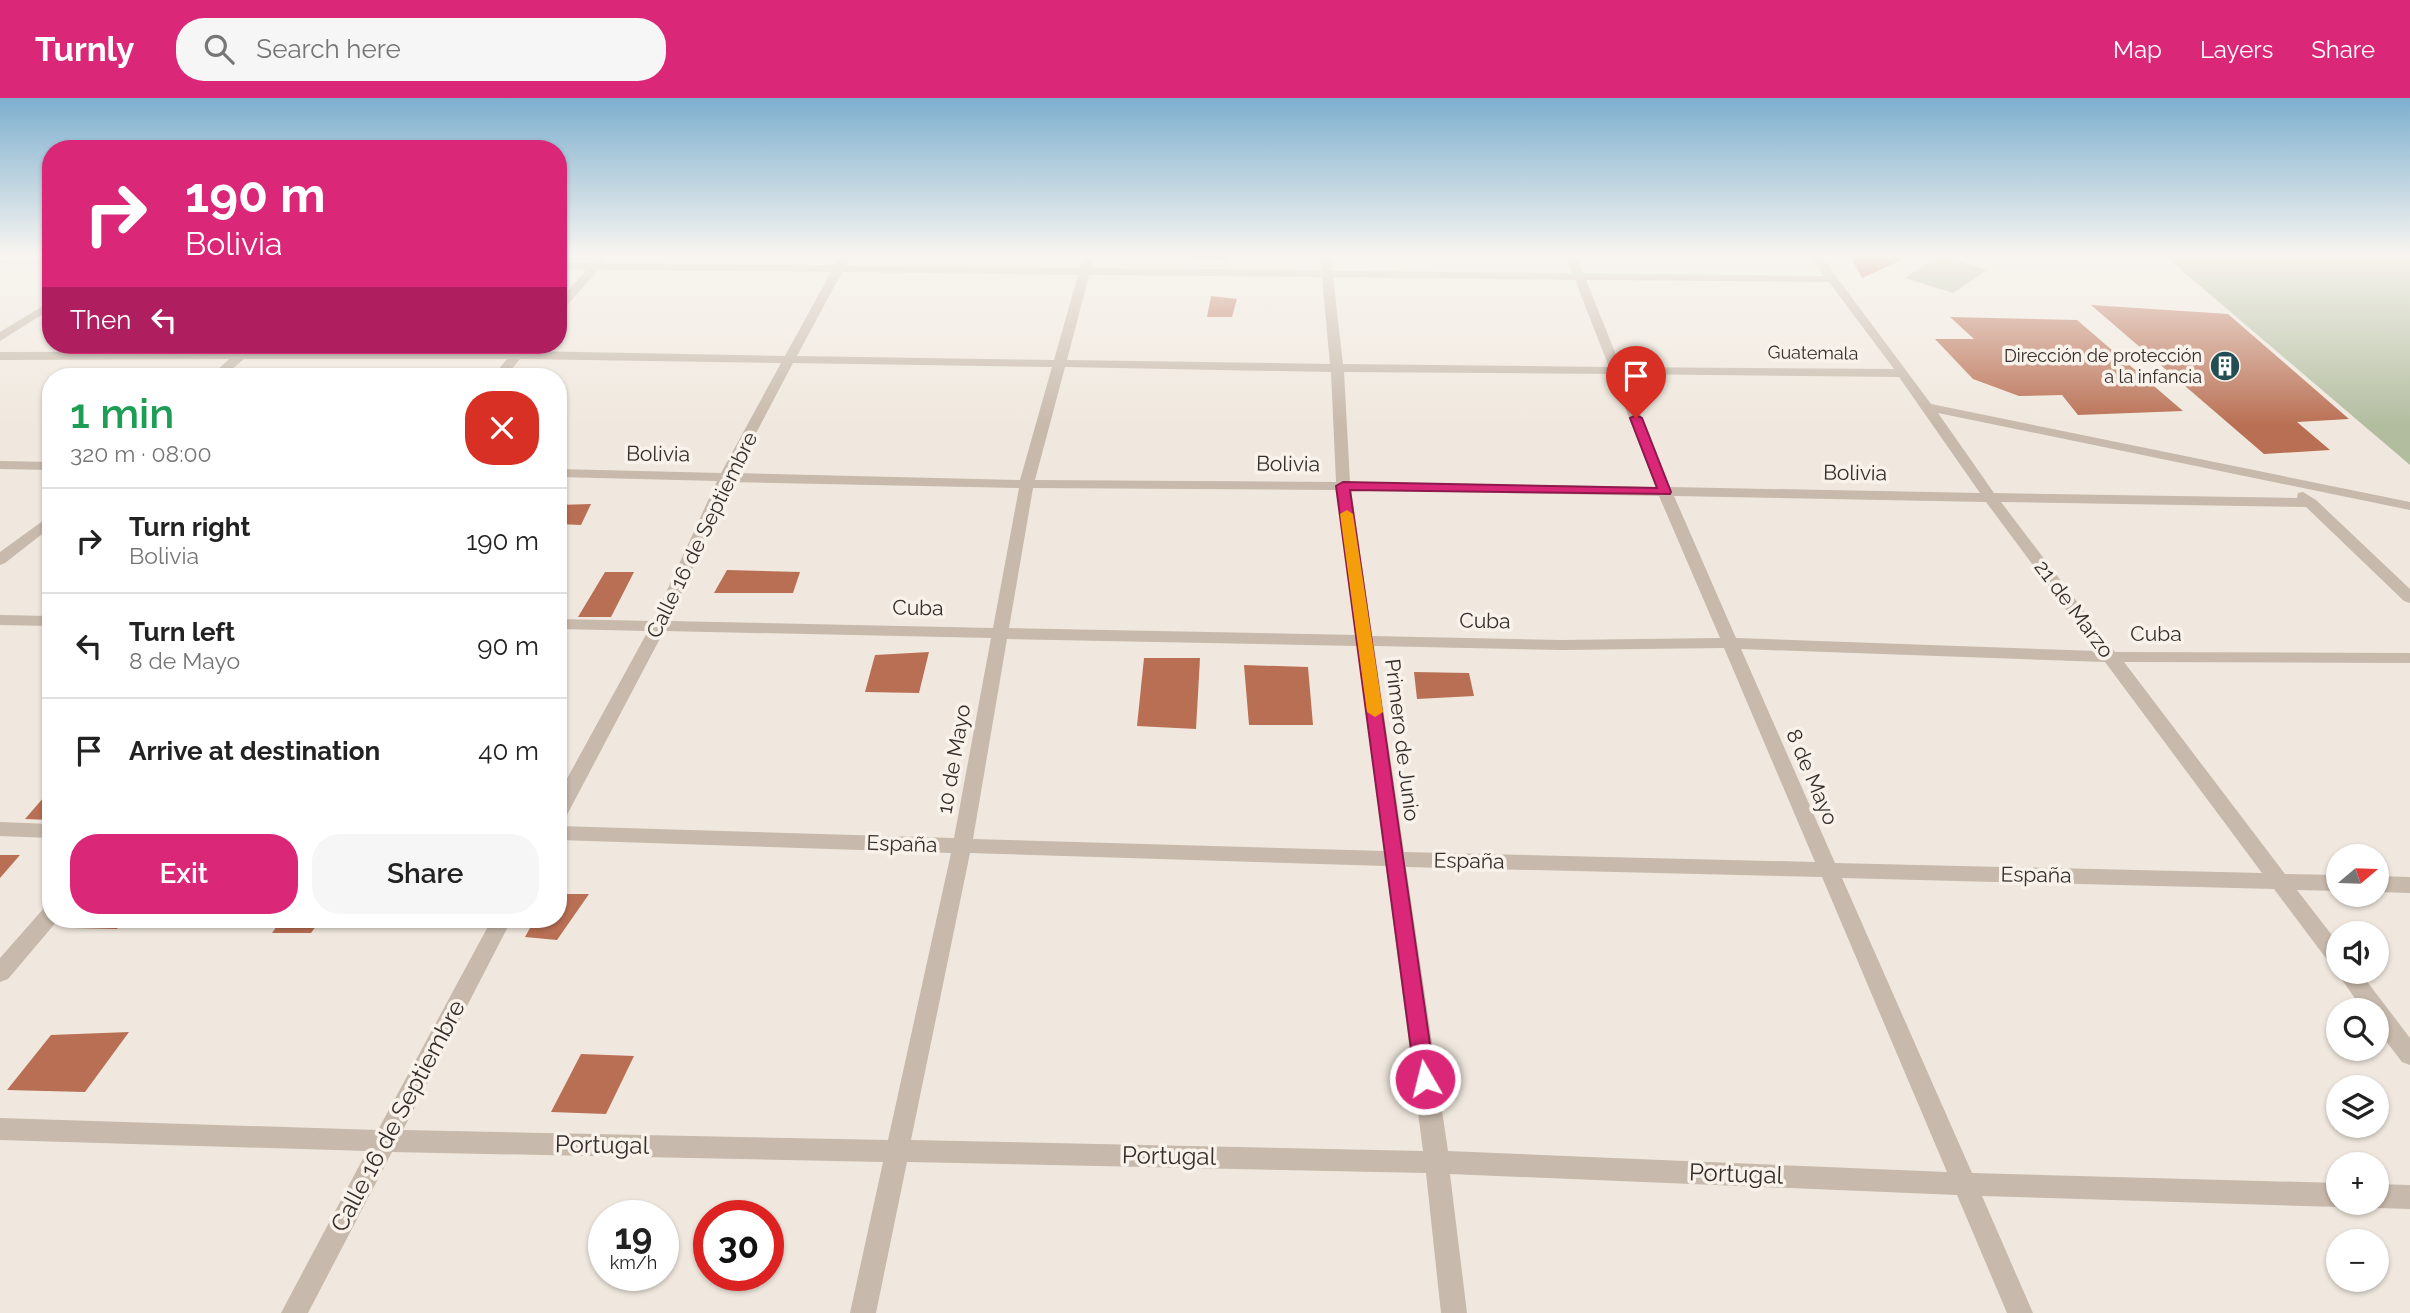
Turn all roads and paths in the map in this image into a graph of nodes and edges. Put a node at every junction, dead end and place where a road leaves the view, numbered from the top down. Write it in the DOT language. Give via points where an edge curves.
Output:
graph roads {
  1 [pos="38,313"];
  2 [pos="815,313"];
  3 [pos="1075,313"];
  4 [pos="1331,313"];
  5 [pos="1594,313"];
  6 [pos="1859,313"];
  7 [pos="0,337"];
  8 [pos="567,351"];
  9 [pos="243,354"];
  10 [pos="334,354"];
  11 [pos="518,354"];
  12 [pos="0,356"];
  13 [pos="240,356"];
  14 [pos="791,358"];
  15 [pos="1061,364"];
  16 [pos="226,368"];
  17 [pos="506,368"];
  18 [pos="1337,368"];
  19 [pos="1617,370"];
  20 [pos="1903,373"];
  21 [pos="1928,407"];
  22 [pos="0,465"];
  23 [pos="42,466"];
  24 [pos="567,473"];
  25 [pos="726,476"];
  26 [pos="2286,481"];
  27 [pos="1027,482"];
  28 [pos="1343,486"];
  29 [pos="1665,492"];
  30 [pos="1989,496"];
  31 [pos="2311,503"];
  32 [pos="2410,506"];
  33 [pos="42,526"];
  34 [pos="0,561"];
  35 [pos="2410,597"];
  36 [pos="0,620"];
  37 [pos="42,621"];
  38 [pos="567,624"];
  39 [pos="658,628"];
  40 [pos="1000,632"];
  41 [pos="1366,642"];
  42 [pos="1731,643"];
  43 [pos="2110,657"];
  44 [pos="2410,658"];
  45 [pos="567,796"];
  46 [pos="0,829"];
  47 [pos="42,831"];
  48 [pos="567,833"];
  49 [pos="962,846"];
  50 [pos="1394,859"];
  51 [pos="1827,870"];
  52 [pos="2280,881"];
  53 [pos="2326,883"];
  54 [pos="2389,884"];
  55 [pos="2410,885"];
  56 [pos="42,924"];
  57 [pos="497,928"];
  58 [pos="2326,942"];
  59 [pos="0,973"];
  60 [pos="2389,1027"];
  61 [pos="2410,1055"];
  62 [pos="0,1129"];
  63 [pos="384,1141"];
  64 [pos="896,1150"];
  65 [pos="1437,1162"];
  66 [pos="1962,1184"];
  67 [pos="2326,1195"];
  68 [pos="2389,1196"];
  69 [pos="2410,1197"];
  70 [pos="294,1313"];
  71 [pos="863,1313"];
  72 [pos="1454,1313"];
  73 [pos="2020,1313"];
  1 -- 7 [label="street"];
  2 -- 14 [label="street, Calle 16 de Septiembre"];
  3 -- 15 [label="street, 10 de Mayo"];
  4 -- 18 [label="street, Primero de Junio"];
  5 -- 19 [label="street, 8 de Mayo"];
  6 -- 20 [label="street, 21 de Marzo"];
  8 -- 14 [label="street, Guatemala"];
  9 -- 13 [label="street"];
  10 -- 13 [label="street, Guatemala"];
  11 -- 17 [label="street"];
  12 -- 13 [label="street, Guatemala"];
  13 -- 16 [label="street"];
  14 -- 15 [label="street, Guatemala"];
  14 -- 25 [label="street, Calle 16 de Septiembre"];
  15 -- 18 [label="street, Guatemala"];
  15 -- 27 [label="street, 10 de Mayo"];
  18 -- 19 [label="street, Guatemala"];
  18 -- 28 [label="street, Primero de Junio"];
  19 -- 20 [label="street, Guatemala"];
  19 -- 29 [label="street, 8 de Mayo"];
  20 -- 21 [label="street, 21 de Marzo"];
  21 -- 26 [label="street"];
  21 -- 30 [label="street, 21 de Marzo"];
  22 -- 23 [label="street"];
  24 -- 25 [label="street, Bolivia"];
  25 -- 27 [label="street, Bolivia"];
  25 -- 39 [label="street, Calle 16 de Septiembre"];
  26 -- 31 [label="street"];
  26 -- 32 [label="street"];
  27 -- 28 [label="street, Bolivia"];
  27 -- 40 [label="street, 10 de Mayo"];
  28 -- 29 [label="street, Bolivia"];
  28 -- 41 [label="street, Primero de Junio"];
  29 -- 30 [label="street, Bolivia"];
  29 -- 42 [label="street, 8 de Mayo"];
  30 -- 31 [label="street, Bolivia"];
  30 -- 43 [label="street, 21 de Marzo"];
  31 -- 35 [label="street"];
  33 -- 34 [label="street"];
  36 -- 37 [label="street"];
  38 -- 39 [label="street, Cuba"];
  39 -- 40 [label="street, Cuba"];
  39 -- 45 [label="street, Calle 16 de Septiembre"];
  40 -- 41 [label="street, Cuba"];
  40 -- 49 [label="street, 10 de Mayo"];
  41 -- 42 [label="street, Cuba"];
  41 -- 50 [label="street, Primero de Junio"];
  42 -- 43 [label="street, Cuba"];
  42 -- 51 [label="street, 8 de Mayo"];
  43 -- 44 [label="street, Cuba"];
  43 -- 52 [label="street, 21 de Marzo"];
  46 -- 47 [label="street"];
  48 -- 49 [label="street, España"];
  49 -- 50 [label="street, España"];
  49 -- 64 [label="street, 10 de Mayo"];
  50 -- 51 [label="street, España"];
  50 -- 65 [label="street, Primero de Junio"];
  51 -- 52 [label="street, España"];
  51 -- 66 [label="street, 8 de Mayo"];
  52 -- 53 [label="street, España"];
  52 -- 58 [label="street, 21 de Marzo"];
  54 -- 55 [label="street"];
  56 -- 59 [label="street"];
  57 -- 63 [label="street, Calle 16 de Septiembre"];
  60 -- 61 [label="street"];
  62 -- 63 [label="street, Portugal"];
  63 -- 64 [label="street, Portugal"];
  63 -- 70 [label="street, Calle 16 de Septiembre"];
  64 -- 65 [label="street, Portugal"];
  64 -- 71 [label="street, 10 de Mayo"];
  65 -- 66 [label="street, Portugal"];
  65 -- 72 [label="street, Primero de Junio"];
  66 -- 67 [label="street, Portugal"];
  66 -- 73 [label="street, 8 de Mayo"];
  68 -- 69 [label="street"];
}
